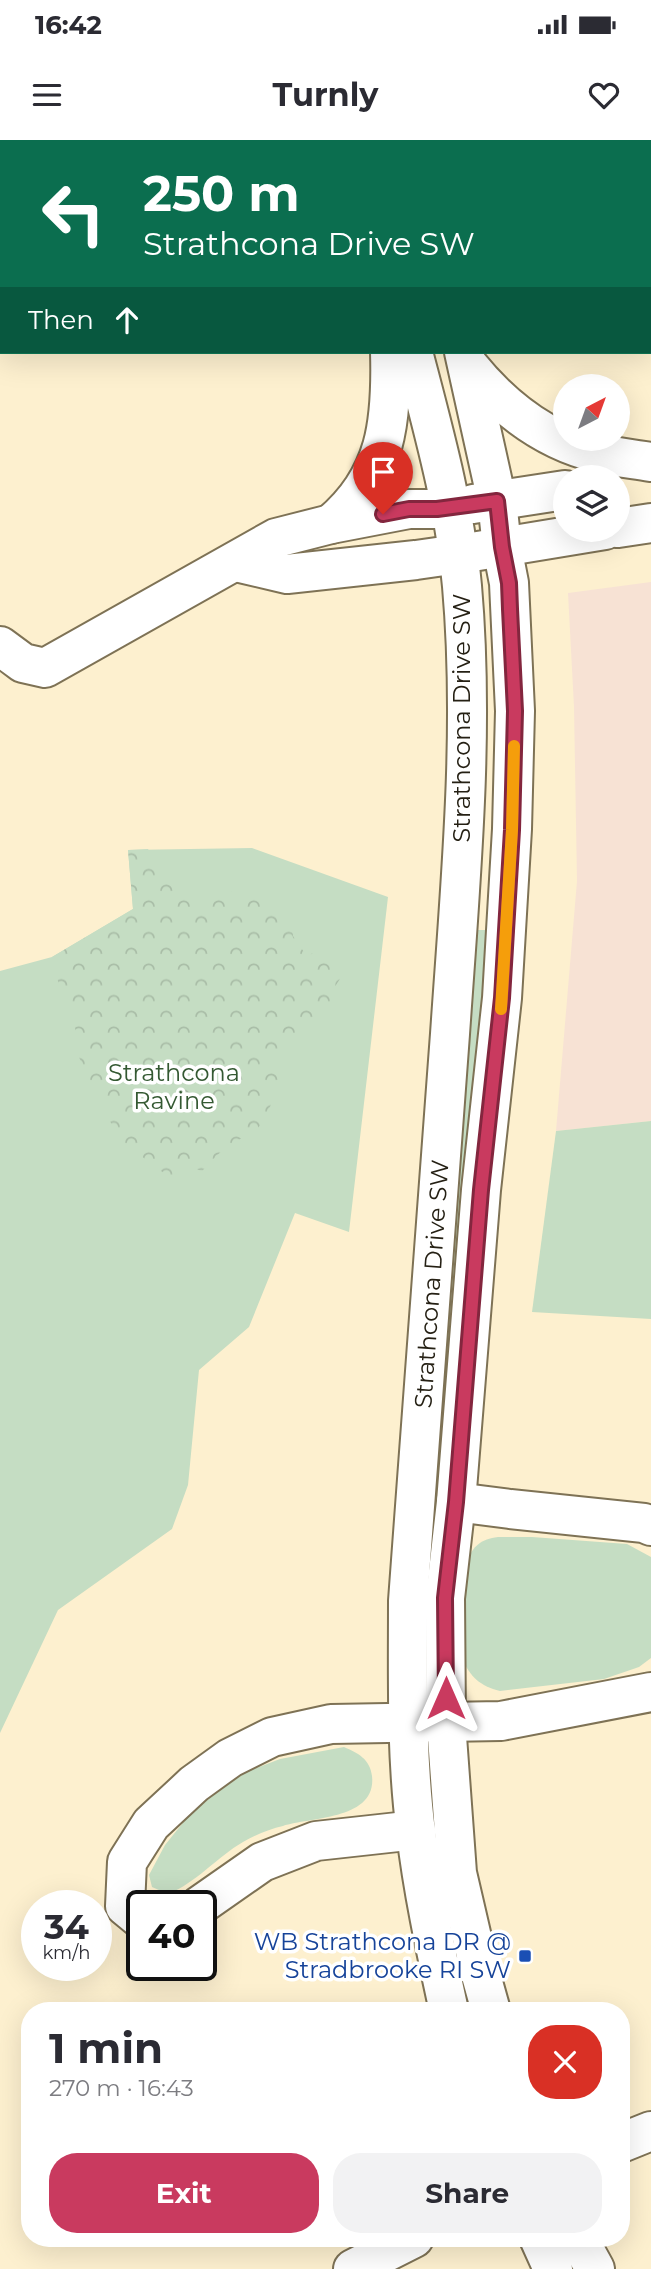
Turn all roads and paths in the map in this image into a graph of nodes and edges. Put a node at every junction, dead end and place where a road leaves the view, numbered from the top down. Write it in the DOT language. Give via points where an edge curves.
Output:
graph roads {
  1 [pos="390,354"];
  2 [pos="414,354"];
  3 [pos="466,358"];
  4 [pos="651,462"];
  5 [pos="651,482"];
  6 [pos="630,484"];
  7 [pos="553,492"];
  8 [pos="497,501"];
  9 [pos="450,506"];
  10 [pos="651,523"];
  11 [pos="331,524"];
  12 [pos="630,526"];
  13 [pos="553,539"];
  14 [pos="502,547"];
  15 [pos="458,554"];
  16 [pos="236,562"];
  17 [pos="0,646"];
  18 [pos="456,1502"];
  19 [pos="651,1526"];
  20 [pos="651,1692"];
  21 [pos="446,1723"];
  22 [pos="408,1724"];
  23 [pos="416,1829"];
  24 [pos="217,1894"];
  25 [pos="126,1907"];
  26 [pos="447,2002"];
  27 [pos="489,2002"];
  28 [pos="651,2131"];
  29 [pos="630,2139"];
  30 [pos="397,2247"];
  31 [pos="543,2247"];
  32 [pos="583,2247"];
  33 [pos="353,2269"];
  34 [pos="553,2269"];
  35 [pos="595,2269"];
  1 -- 11 [label="street" via="391,389 380,458 361,495"];
  2 -- 9 [label="street, Strathcona Drive SW"];
  3 -- 4 [label="street" via="488,390 540,431 596,453"];
  3 -- 8 [label="street, Strathcona Drive SW"];
  5 -- 6 [label="street"];
  7 -- 8 [label="street"];
  8 -- 9 [label="street"];
  8 -- 14 [label="street, Strathcona Drive SW"];
  9 -- 11 [label="street"];
  9 -- 15 [label="street, Strathcona Drive SW"];
  10 -- 12 [label="street"];
  11 -- 16 [label="street" via="276,538"];
  13 -- 14 [label="street"];
  14 -- 15 [label="street"];
  14 -- 18 [label="street, Strathcona Drive SW" via="509,583 515,711 512,830 502,998"];
  15 -- 16 [label="street" via="287,574"];
  15 -- 22 [label="street, Strathcona Drive SW" via="466,666 463,848 408,1601"];
  16 -- 17 [label="street" via="45,668 23,663"];
  18 -- 19 [label="street"];
  18 -- 21 [label="street, Strathcona Drive SW" via="445,1598"];
  20 -- 21 [label="street" via="502,1721"];
  21 -- 22 [label="street"];
  21 -- 27 [label="street, Strathcona Drive SW" via="457,1873"];
  22 -- 23 [label="street, Strathcona Drive SW"];
  22 -- 25 [label="street" via="331,1724 272,1737 230,1758 152,1824 127,1862"];
  23 -- 24 [label="street" via="316,1841 262,1862"];
  23 -- 26 [label="street, Strathcona Drive SW"];
  28 -- 29 [label="street"];
  30 -- 33 [label="street"];
  31 -- 34 [label="street"];
  32 -- 35 [label="street"];
}
